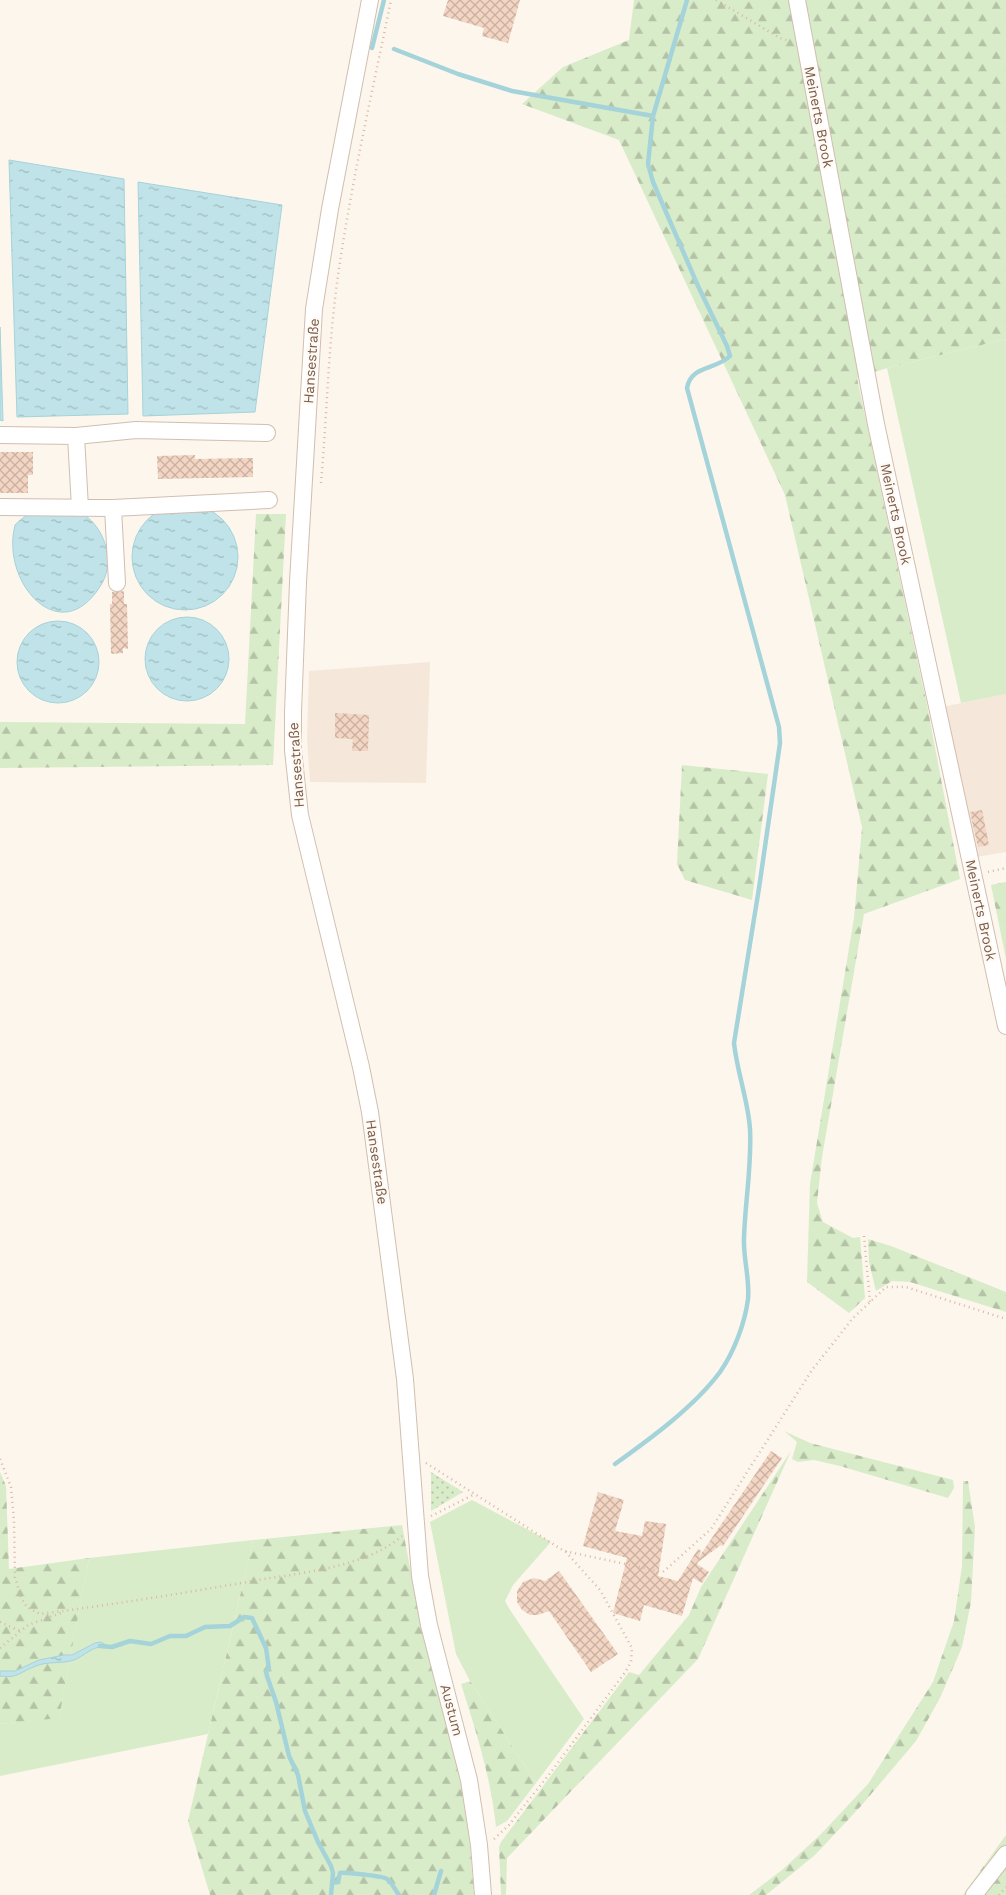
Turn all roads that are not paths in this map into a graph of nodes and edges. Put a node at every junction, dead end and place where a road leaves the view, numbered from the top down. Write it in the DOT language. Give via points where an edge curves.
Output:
graph roads {
  1 [pos="370,0"];
  2 [pos="797,0"];
  3 [pos="267,433"];
  4 [pos="0,435"];
  5 [pos="76,436"];
  6 [pos="269,500"];
  7 [pos="0,507"];
  8 [pos="80,508"];
  9 [pos="113,508"];
  10 [pos="117,583"];
  11 [pos="1006,1026"];
  12 [pos="420,1522"];
  13 [pos="1006,1854"];
  14 [pos="483,1895"];
  15 [pos="974,1895"];
  1 -- 12 [label="street, Hansestraße" via="314,309 298,582 293,750 300,815 371,1121"];
  2 -- 11 [label="street, Meinerts Brook" via="876,424"];
  3 -- 5 [label="street" via="136,430"];
  4 -- 5 [label="street"];
  5 -- 8 [label="street"];
  6 -- 9 [label="street"];
  7 -- 8 [label="street"];
  8 -- 9 [label="street"];
  9 -- 10 [label="street"];
  12 -- 14 [label="street, Austum" via="420,1576 429,1625 469,1780"];
  13 -- 15 [label="street"];
}
